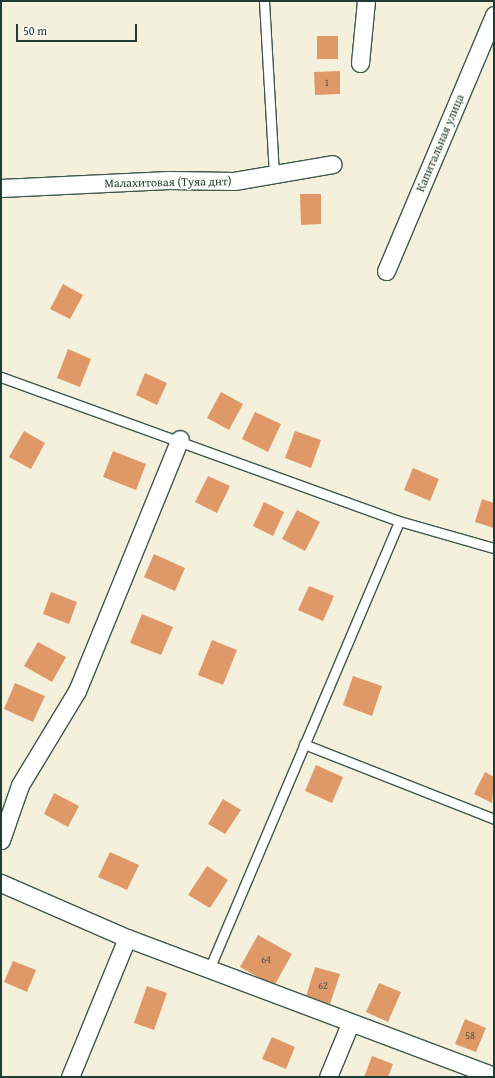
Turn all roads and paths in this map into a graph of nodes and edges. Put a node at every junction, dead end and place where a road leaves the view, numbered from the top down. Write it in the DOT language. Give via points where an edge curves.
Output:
graph roads {
  1 [pos="264,1"];
  2 [pos="366,1"];
  3 [pos="494,15"];
  4 [pos="360,63"];
  5 [pos="333,164"];
  6 [pos="274,175"];
  7 [pos="1,188"];
  8 [pos="386,271"];
  9 [pos="1,377"];
  10 [pos="180,439"];
  11 [pos="399,521"];
  12 [pos="494,548"];
  13 [pos="304,744"];
  14 [pos="494,819"];
  15 [pos="1,840"];
  16 [pos="1,882"];
  17 [pos="127,938"];
  18 [pos="210,967"];
  19 [pos="350,1024"];
  20 [pos="491,1076"];
  21 [pos="70,1077"];
  22 [pos="328,1077"];
  1 -- 6 [label="lane"];
  2 -- 4 [label="street"];
  3 -- 8 [label="street, Капитальная улица"];
  5 -- 6 [label="street, Малахитовая (Туяа днт)"];
  6 -- 7 [label="street, Малахитовая (Туяа днт)" via="234,181 169,180"];
  9 -- 10 [label="lane"];
  10 -- 11 [label="lane"];
  10 -- 15 [label="street" via="77,691 20,785"];
  11 -- 12 [label="lane"];
  11 -- 13 [label="lane"];
  13 -- 14 [label="lane"];
  13 -- 18 [label="lane"];
  16 -- 17 [label="street"];
  17 -- 18 [label="street"];
  17 -- 21 [label="street"];
  18 -- 19 [label="street"];
  19 -- 20 [label="street"];
  19 -- 22 [label="street"];
}
